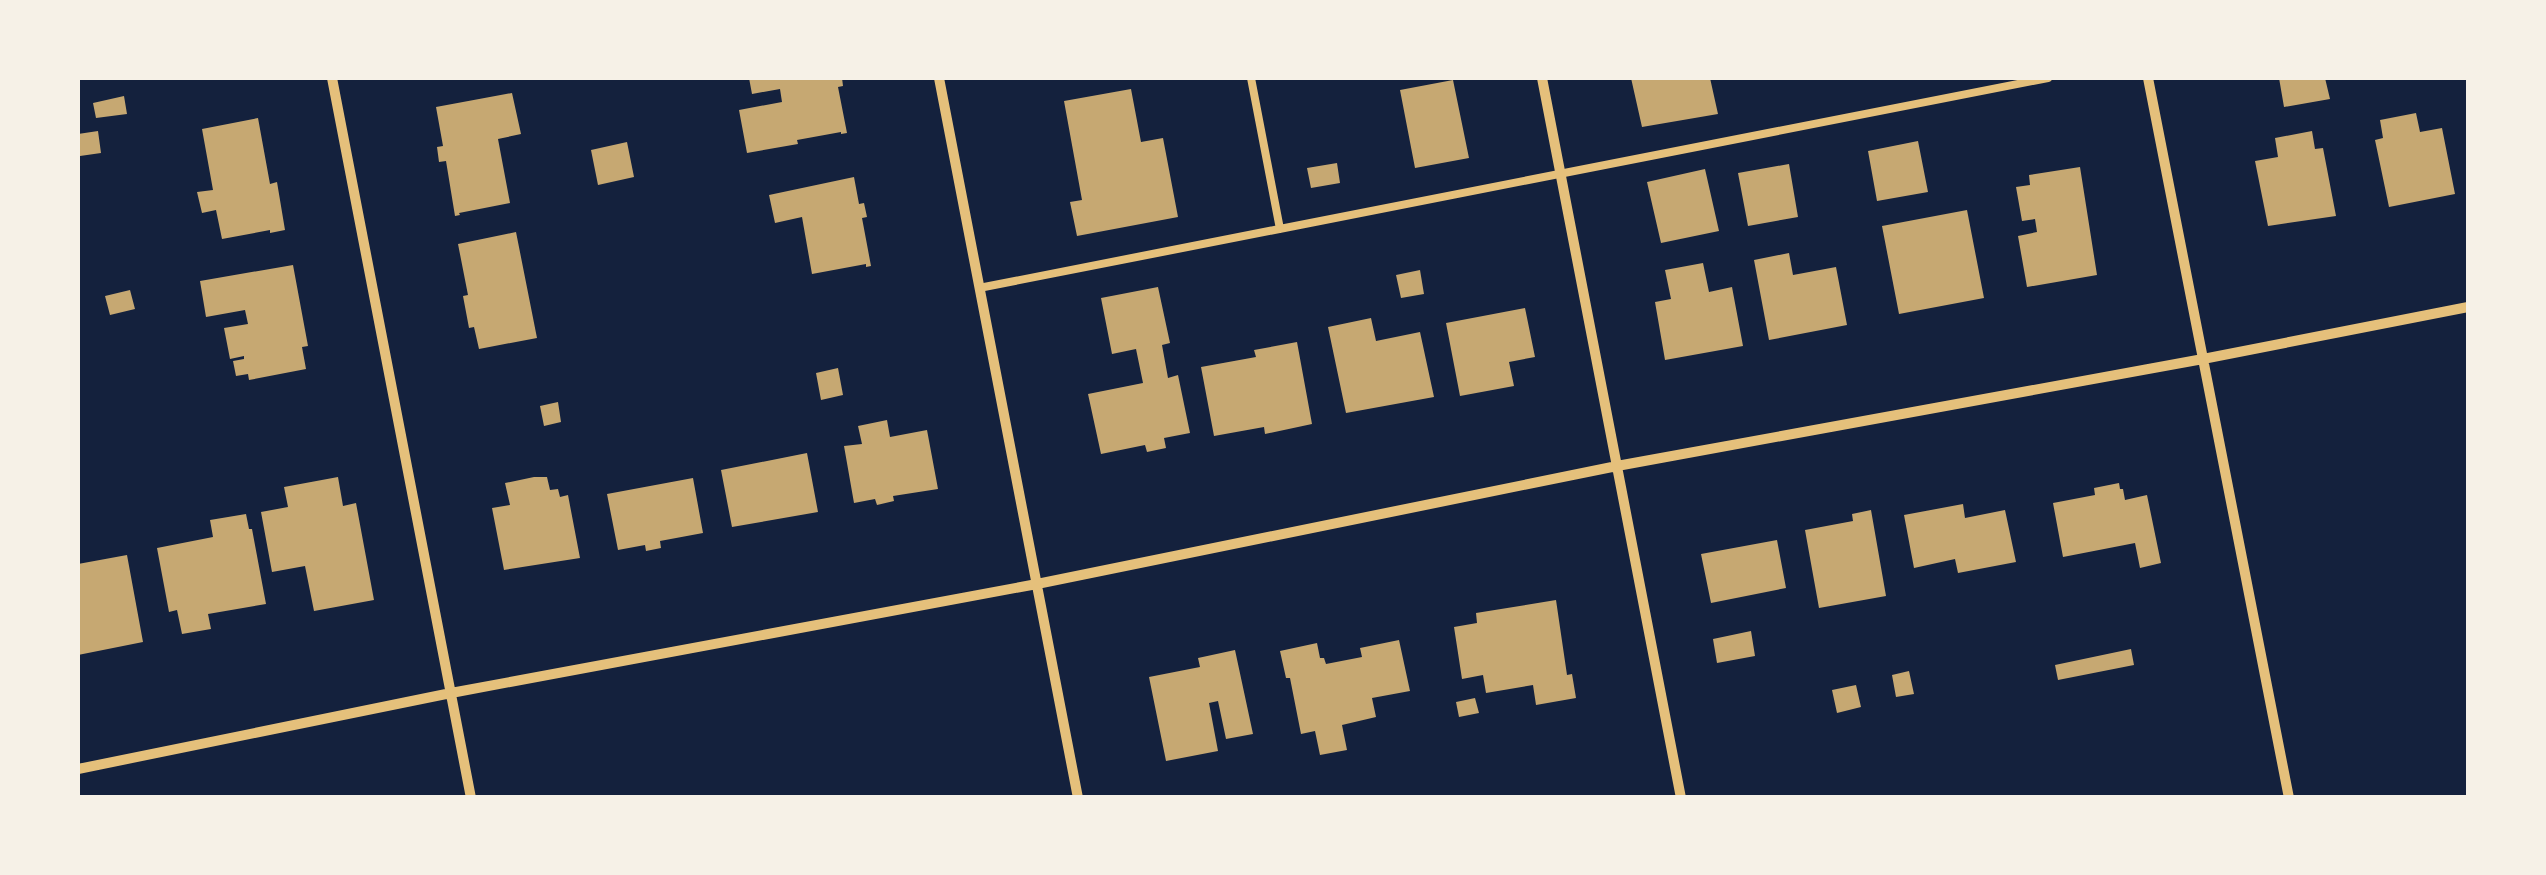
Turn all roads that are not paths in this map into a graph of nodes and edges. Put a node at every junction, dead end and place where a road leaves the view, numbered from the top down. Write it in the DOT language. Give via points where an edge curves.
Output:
graph roads {
  1 [pos="332,78"];
  2 [pos="939,78"];
  3 [pos="1251,78"];
  4 [pos="1542,78"];
  5 [pos="2048,78"];
  6 [pos="2148,78"];
  7 [pos="1561,173"];
  8 [pos="1280,228"];
  9 [pos="980,288"];
  10 [pos="2468,308"];
  11 [pos="2203,359"];
  12 [pos="1617,466"];
  13 [pos="1037,584"];
  14 [pos="451,693"];
  15 [pos="78,769"];
  16 [pos="471,798"];
  17 [pos="1078,798"];
  18 [pos="1680,798"];
  19 [pos="2289,798"];
  1 -- 14 [label="street"];
  2 -- 9 [label="street"];
  3 -- 8 [label="lane"];
  4 -- 7 [label="street"];
  5 -- 7 [label="lane"];
  6 -- 11 [label="street"];
  7 -- 8 [label="lane"];
  7 -- 12 [label="street"];
  8 -- 9 [label="lane"];
  9 -- 13 [label="street"];
  10 -- 11 [label="street"];
  11 -- 12 [label="street"];
  11 -- 19 [label="street"];
  12 -- 13 [label="street"];
  12 -- 18 [label="street"];
  13 -- 14 [label="street"];
  13 -- 17 [label="street"];
  14 -- 15 [label="street"];
  14 -- 16 [label="street"];
}
